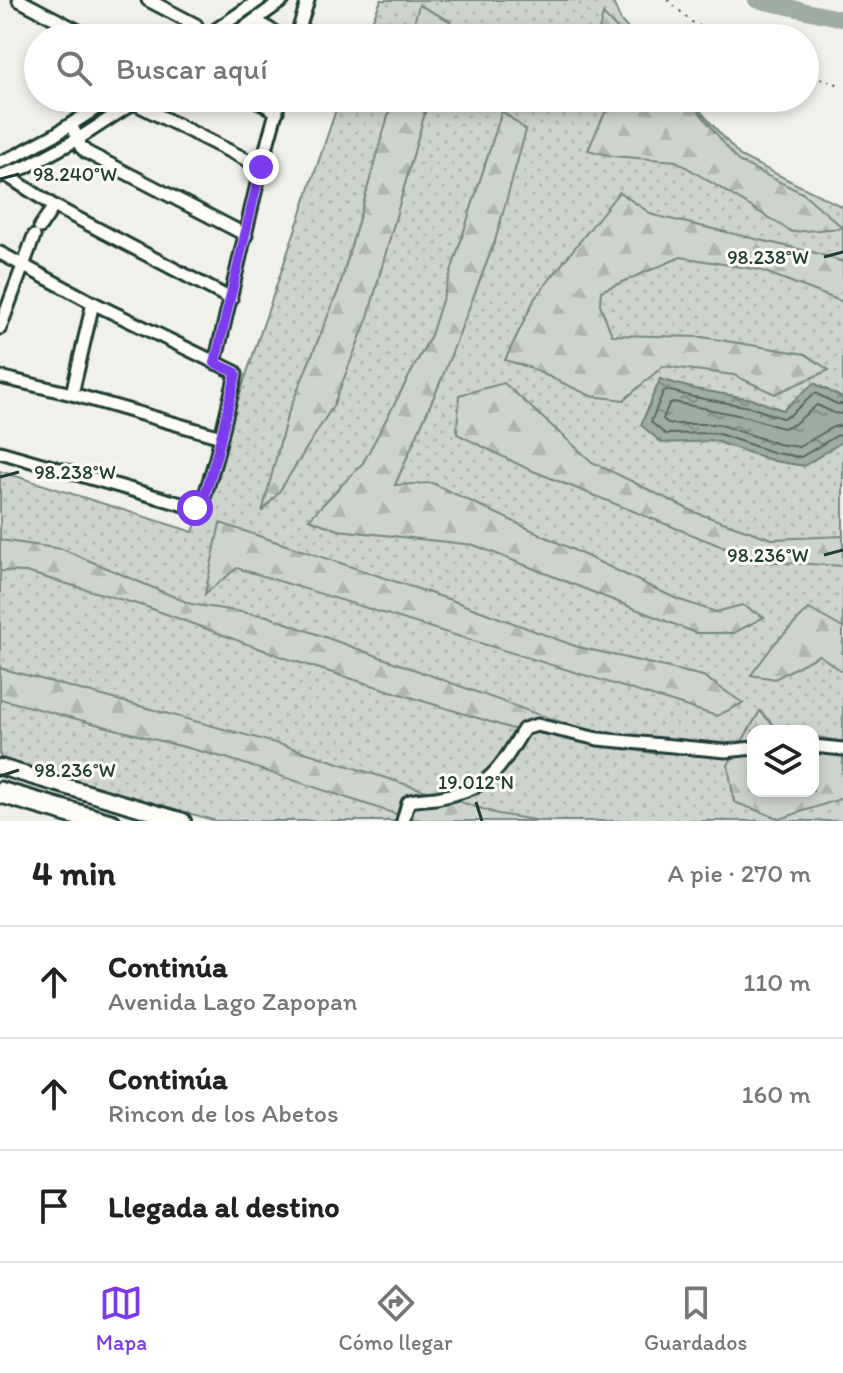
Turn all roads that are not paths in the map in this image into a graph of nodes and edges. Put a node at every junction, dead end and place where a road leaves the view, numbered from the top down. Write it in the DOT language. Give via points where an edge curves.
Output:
graph roads {
  1 [pos="19,0"];
  2 [pos="148,0"];
  3 [pos="259,0"];
  4 [pos="283,0"];
  5 [pos="308,0"];
  6 [pos="255,20"];
  7 [pos="65,24"];
  8 [pos="194,24"];
  9 [pos="224,24"];
  10 [pos="249,24"];
  11 [pos="261,24"];
  12 [pos="300,24"];
  13 [pos="92,112"];
  14 [pos="118,112"];
  15 [pos="160,112"];
  16 [pos="277,112"];
  17 [pos="89,114"];
  18 [pos="71,124"];
  19 [pos="97,125"];
  20 [pos="78,139"];
  21 [pos="0,162"];
  22 [pos="261,167"];
  23 [pos="3,175"];
  24 [pos="54,206"];
  25 [pos="246,235"];
  26 [pos="0,253"];
  27 [pos="23,265"];
  28 [pos="231,299"];
  29 [pos="4,302"];
  30 [pos="93,303"];
  31 [pos="0,328"];
  32 [pos="215,363"];
  33 [pos="0,377"];
  34 [pos="72,394"];
  35 [pos="221,437"];
  36 [pos="0,452"];
  37 [pos="819,747"];
  38 [pos="747,749"];
  39 [pos="843,749"];
  40 [pos="0,769"];
  41 [pos="0,788"];
  42 [pos="0,795"];
  43 [pos="89,821"];
  44 [pos="114,821"];
  45 [pos="176,821"];
  46 [pos="183,821"];
  47 [pos="403,821"];
  1 -- 7 [label="street"];
  2 -- 8 [label="street"];
  3 -- 9 [label="street"];
  4 -- 6 [label="street"];
  5 -- 12 [label="street"];
  6 -- 10 [label="street"];
  6 -- 11 [label="street"];
  13 -- 17 [label="street"];
  14 -- 19 [label="street"];
  15 -- 22 [label="street"];
  16 -- 22 [label="street"];
  17 -- 18 [label="street"];
  17 -- 19 [label="street"];
  18 -- 20 [label="street"];
  18 -- 21 [label="street"];
  19 -- 20 [label="street"];
  20 -- 23 [label="street"];
  20 -- 25 [label="street" via="86,152"];
  22 -- 25 [label="street"];
  23 -- 24 [label="street"];
  24 -- 27 [label="street"];
  24 -- 28 [label="street"];
  25 -- 28 [label="street"];
  26 -- 27 [label="street"];
  27 -- 29 [label="street"];
  27 -- 30 [label="street"];
  28 -- 32 [label="street"];
  29 -- 31 [label="street"];
  30 -- 32 [label="street"];
  30 -- 34 [label="street"];
  32 -- 35 [label="street" via="236,374"];
  33 -- 34 [label="street"];
  34 -- 35 [label="street"];
  35 -- 36 [label="street" via="202,505 195,508"];
  37 -- 39 [label="street"];
  38 -- 47 [label="street" via="598,739 530,726 487,781 410,801"];
  40 -- 45 [label="street"];
  40 -- 46 [label="main road"];
  41 -- 44 [label="street"];
  42 -- 43 [label="main road"];
}
